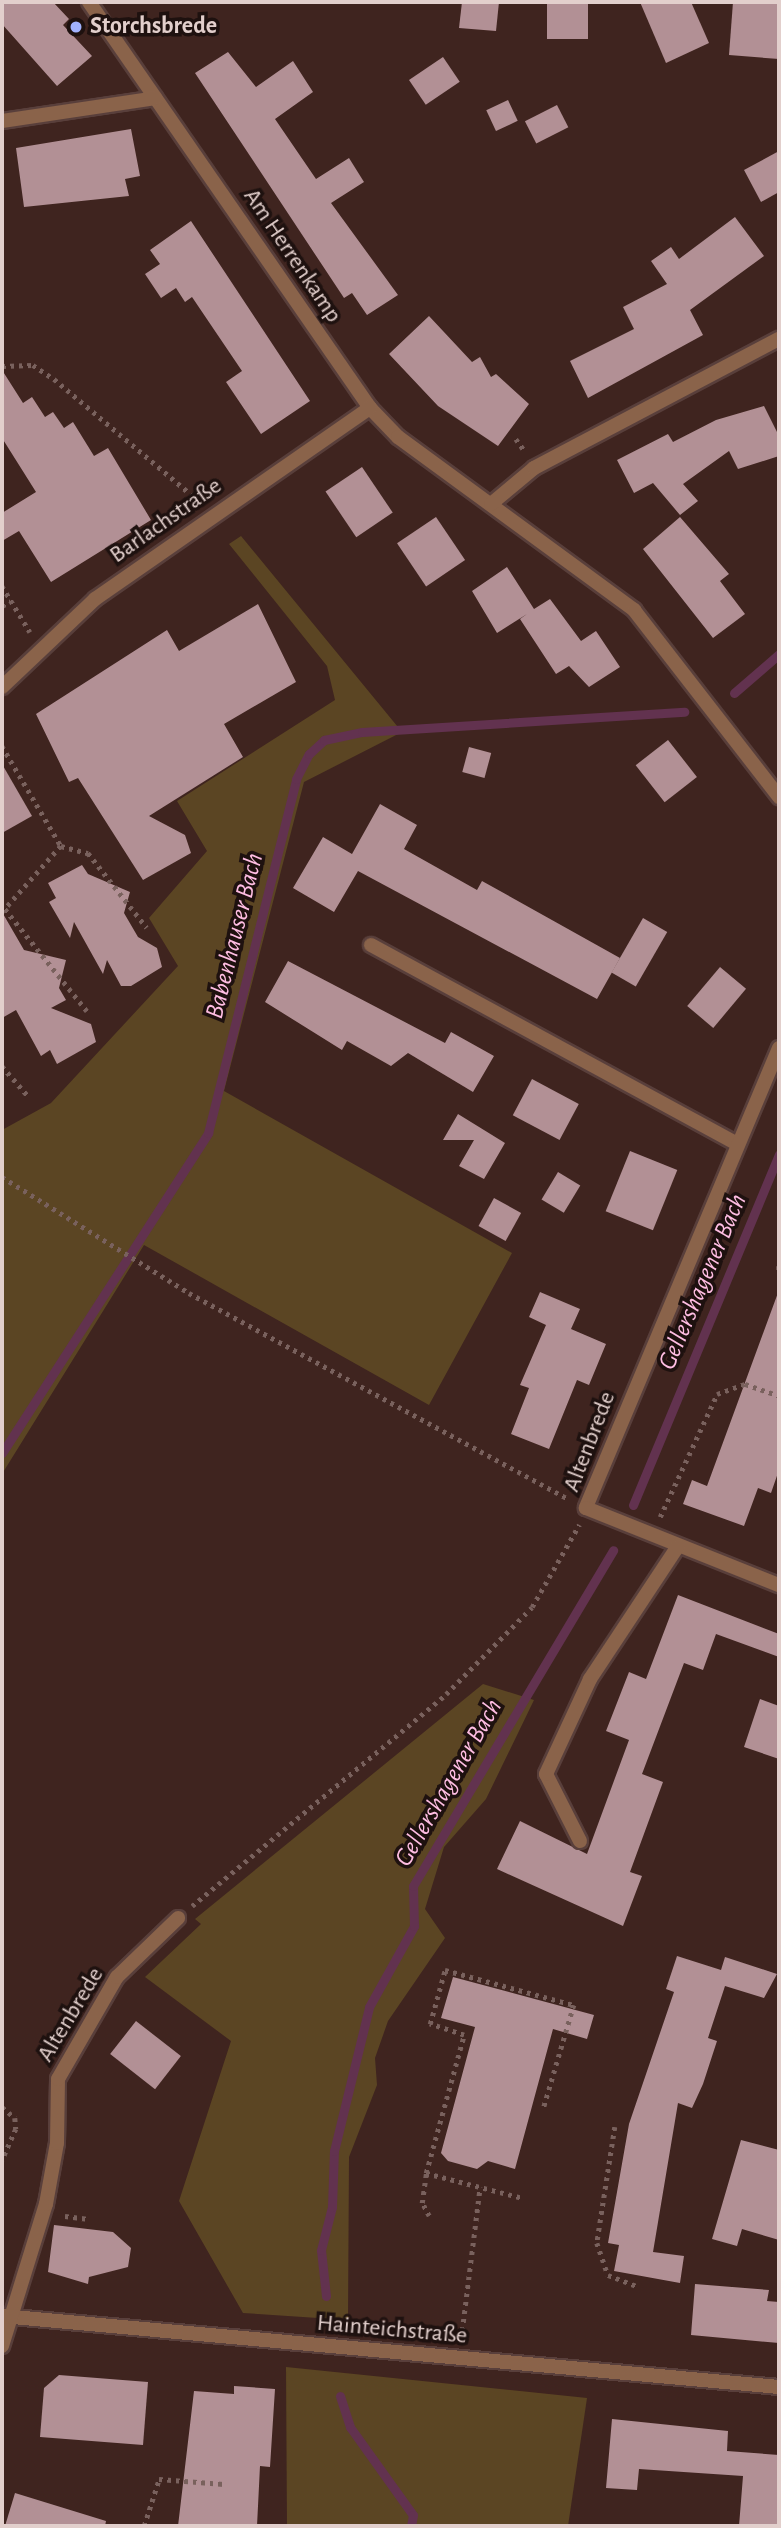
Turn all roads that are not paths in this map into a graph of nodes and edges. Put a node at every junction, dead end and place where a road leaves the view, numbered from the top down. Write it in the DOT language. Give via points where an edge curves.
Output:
graph roads {
  1 [pos="89,2"];
  2 [pos="155,98"];
  3 [pos="2,121"];
  4 [pos="779,339"];
  5 [pos="370,408"];
  6 [pos="491,504"];
  7 [pos="2,687"];
  8 [pos="779,797"];
  9 [pos="371,945"];
  10 [pos="779,1048"];
  11 [pos="737,1144"];
  12 [pos="678,1546"];
  13 [pos="779,1585"];
  14 [pos="580,1841"];
  15 [pos="178,1919"];
  16 [pos="6,2318"];
  17 [pos="2,2346"];
  18 [pos="779,2387"];
  1 -- 2 [label="street, Am Herrenkamp"];
  2 -- 3 [label="street"];
  2 -- 5 [label="street, Am Herrenkamp"];
  4 -- 6 [label="street" via="534,468"];
  5 -- 6 [label="street, Am Herrenkamp"];
  5 -- 7 [label="street, Barlachstraße" via="214,513 40,648"];
  6 -- 8 [label="street, Am Herrenkamp" via="634,610"];
  9 -- 11 [label="street"];
  10 -- 11 [label="street, Altenbrede"];
  11 -- 12 [label="street, Altenbrede" via="586,1508"];
  12 -- 13 [label="street, Altenbrede"];
  12 -- 14 [label="street" via="590,1679 546,1774"];
  15 -- 16 [label="street, Altenbrede" via="117,1977 58,2080 57,2143 46,2204"];
  16 -- 17 [label="street, Altenbrede"];
  16 -- 18 [label="street, Hainteichstraße"];
}
